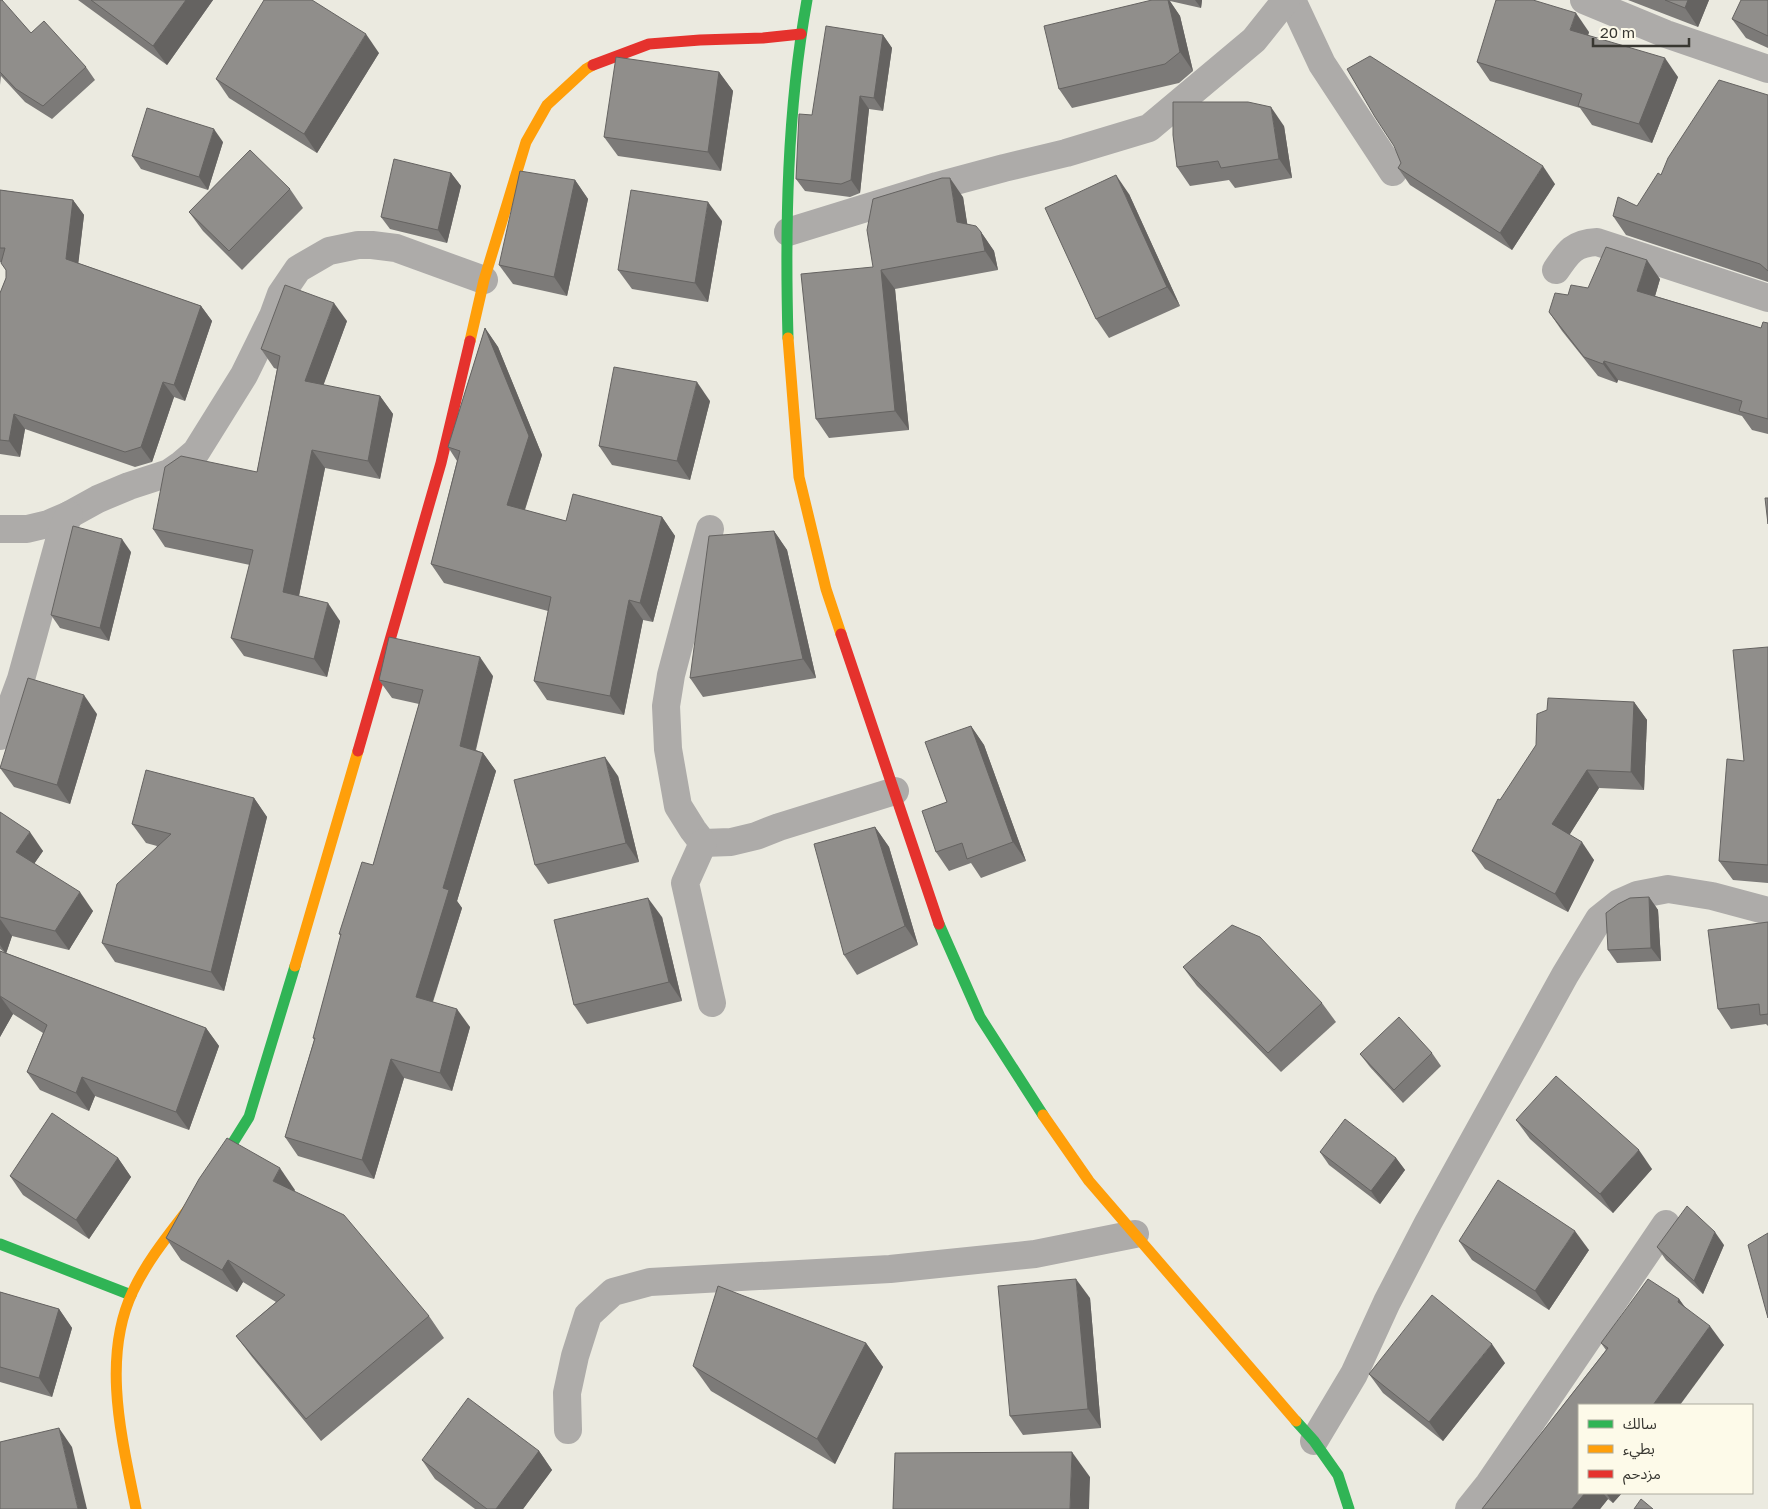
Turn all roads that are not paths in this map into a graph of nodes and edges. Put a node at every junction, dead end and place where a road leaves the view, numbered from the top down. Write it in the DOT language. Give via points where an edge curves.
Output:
graph roads {
  1 [pos="807,0"];
  2 [pos="1286,0"];
  3 [pos="1292,0"];
  4 [pos="1584,0"];
  5 [pos="802,34"];
  6 [pos="1768,69"];
  7 [pos="1393,172"];
  8 [pos="788,232"];
  9 [pos="1556,270"];
  10 [pos="484,280"];
  11 [pos="1768,298"];
  12 [pos="69,515"];
  13 [pos="0,529"];
  14 [pos="710,529"];
  15 [pos="0,736"];
  16 [pos="895,792"];
  17 [pos="703,843"];
  18 [pos="1768,911"];
  19 [pos="712,1004"];
  20 [pos="206,1186"];
  21 [pos="194,1202"];
  22 [pos="1666,1224"];
  23 [pos="1135,1234"];
  24 [pos="0,1244"];
  25 [pos="131,1295"];
  26 [pos="568,1430"];
  27 [pos="1314,1441"];
  28 [pos="136,1509"];
  29 [pos="1349,1509"];
  30 [pos="1469,1509"];
  1 -- 5 [label="street"];
  2 -- 8 [label="street" via="1254,40 1149,128 937,186"];
  3 -- 7 [label="street" via="1322,64"];
  4 -- 6 [label="street" via="1666,34"];
  5 -- 8 [label="street" via="792,117"];
  5 -- 10 [label="street" via="649,44 586,69 547,105 526,142"];
  8 -- 16 [label="street" via="788,347 799,477 826,589"];
  9 -- 11 [label="street" via="1569,251 1583,243 1597,242"];
  10 -- 12 [label="street" via="396,248 358,245 329,251 298,270 281,294 244,375 196,452 169,474 129,486"];
  10 -- 20 [label="street" via="440,463 265,1066 249,1117"];
  12 -- 13 [label="street" via="27,529"];
  12 -- 15 [label="street" via="21,679"];
  14 -- 17 [label="street" via="671,675 666,706 668,749 678,806"];
  16 -- 17 [label="street" via="756,836 731,842"];
  16 -- 23 [label="street" via="942,932 980,1017 1089,1182"];
  17 -- 19 [label="street" via="685,883"];
  18 -- 27 [label="street" via="1712,896 1668,889 1637,895 1619,903 1600,919 1565,975 1428,1223 1354,1374"];
  21 -- 25 [label="street" via="158,1249"];
  22 -- 30 [label="street"];
  23 -- 26 [label="street" via="1035,1254 890,1269 650,1282 613,1292 588,1315 567,1393"];
  23 -- 27 [label="street"];
  24 -- 25 [label="street"];
  25 -- 28 [label="street" via="121,1328 116,1373 123,1444"];
  27 -- 29 [label="street" via="1338,1475"];
}
